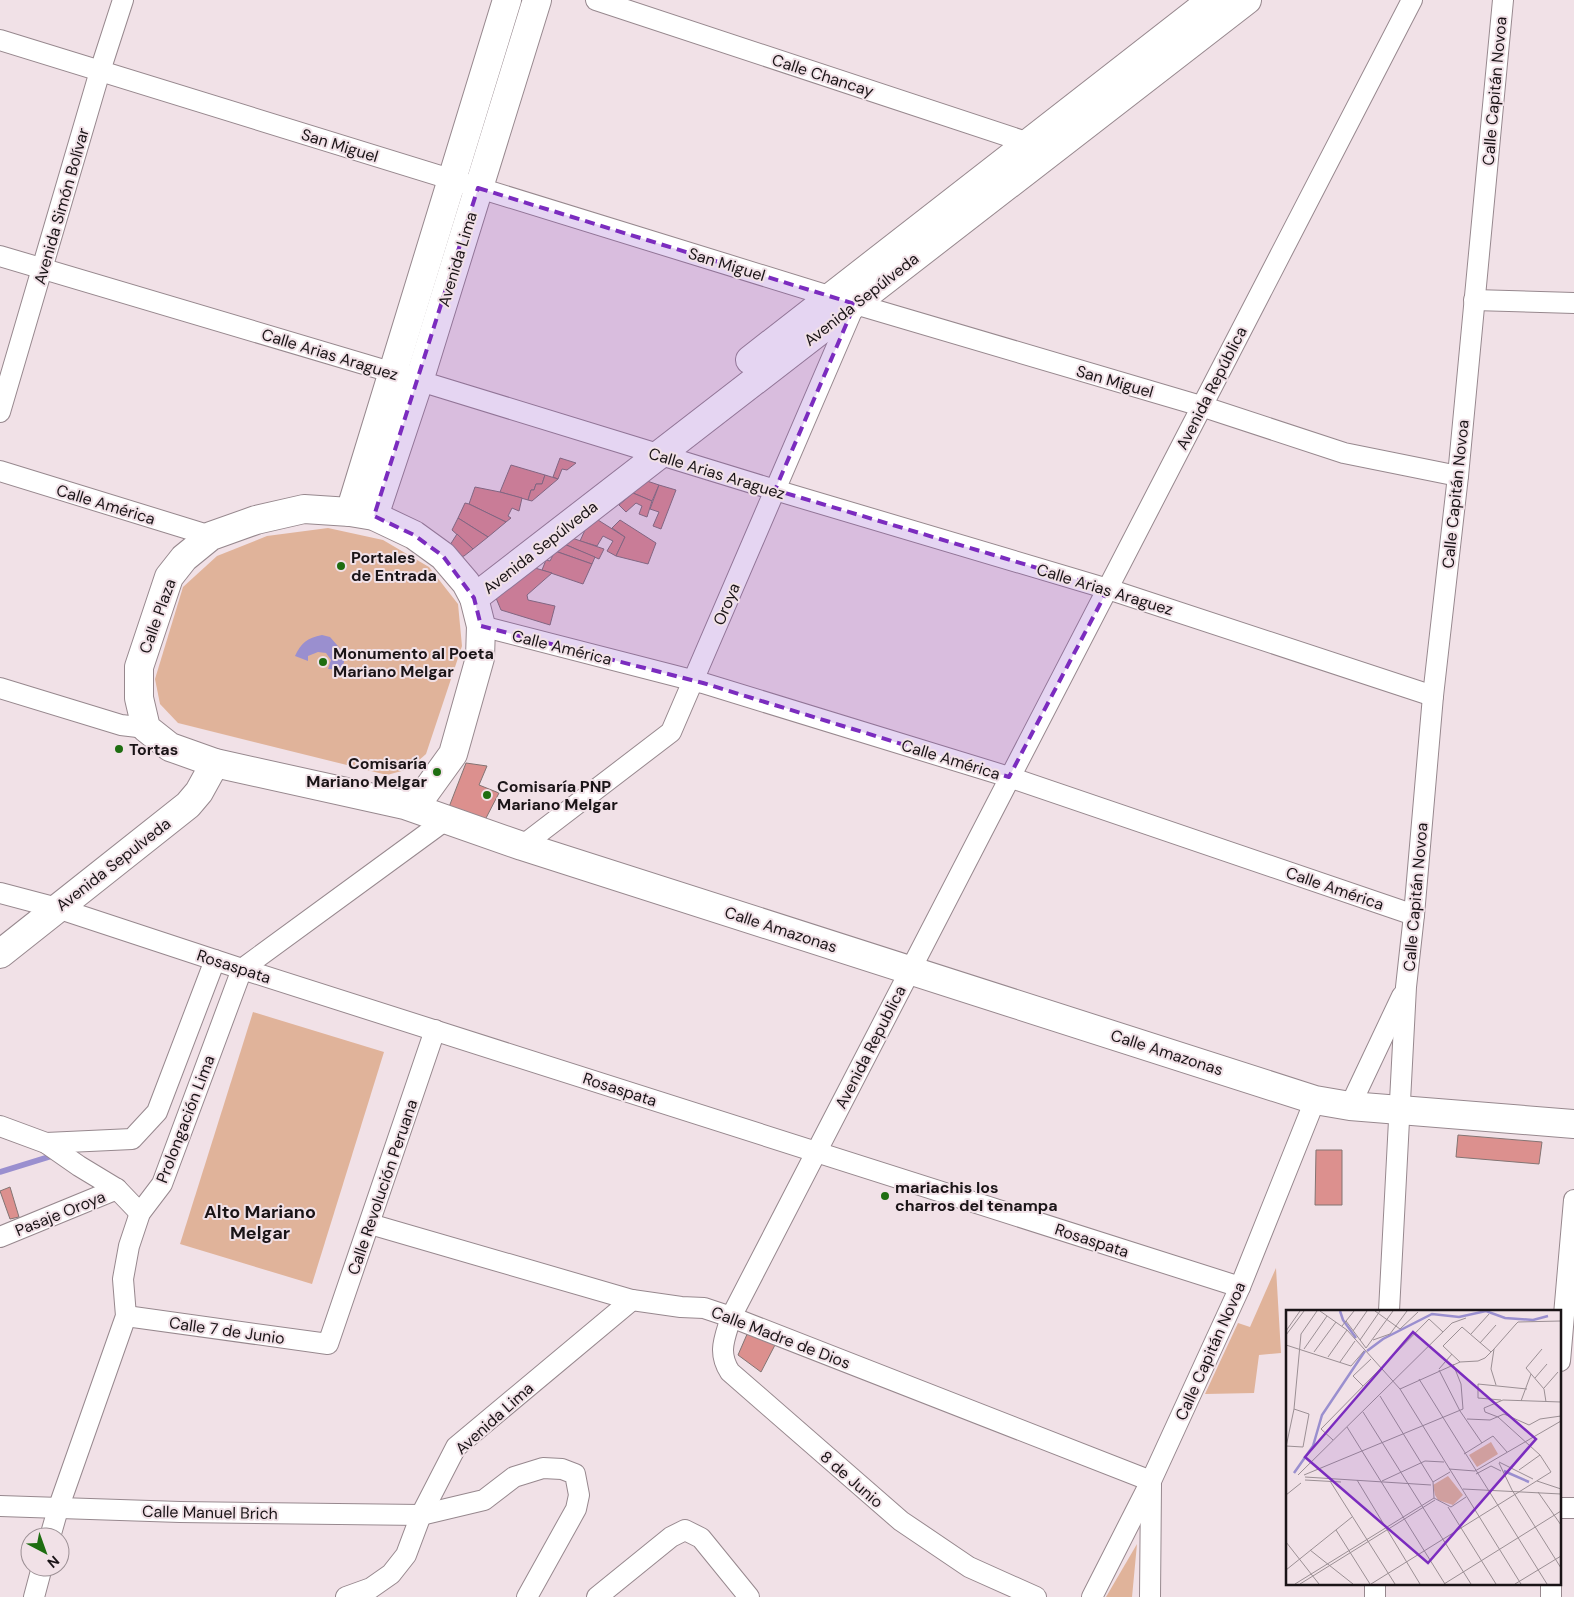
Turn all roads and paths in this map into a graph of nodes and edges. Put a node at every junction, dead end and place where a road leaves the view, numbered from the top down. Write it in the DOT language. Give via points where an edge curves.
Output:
graph roads {
  1 [pos="123,0"];
  2 [pos="507,0"];
  3 [pos="536,0"];
  4 [pos="596,0"];
  5 [pos="1212,0"];
  6 [pos="1247,0"];
  7 [pos="1412,0"];
  8 [pos="1502,0"];
  9 [pos="0,40"];
  10 [pos="100,71"];
  11 [pos="1036,151"];
  12 [pos="452,180"];
  13 [pos="478,188"];
  14 [pos="0,256"];
  15 [pos="43,268"];
  16 [pos="844,300"];
  17 [pos="1474,300"];
  18 [pos="1574,303"];
  19 [pos="394,373"];
  20 [pos="419,381"];
  21 [pos="1201,406"];
  22 [pos="0,412"];
  23 [pos="649,452"];
  24 [pos="0,471"];
  25 [pos="1458,476"];
  26 [pos="775,490"];
  27 [pos="362,514"];
  28 [pos="211,536"];
  29 [pos="1108,589"];
  30 [pos="470,590"];
  31 [pos="481,626"];
  32 [pos="693,680"];
  33 [pos="0,688"];
  34 [pos="1432,696"];
  35 [pos="146,728"];
  36 [pos="215,763"];
  37 [pos="1009,777"];
  38 [pos="414,808"];
  39 [pos="447,819"];
  40 [pos="522,846"];
  41 [pos="0,893"];
  42 [pos="57,908"];
  43 [pos="1414,916"];
  44 [pos="0,954"];
  45 [pos="215,960"];
  46 [pos="242,969"];
  47 [pos="911,970"];
  48 [pos="1406,988"];
  49 [pos="435,1030"];
  50 [pos="1315,1100"];
  51 [pos="1350,1106"];
  52 [pos="1399,1110"];
  53 [pos="1574,1124"];
  54 [pos="0,1126"];
  55 [pos="46,1143"];
  56 [pos="816,1151"];
  57 [pos="117,1190"];
  58 [pos="1574,1200"];
  59 [pos="140,1213"];
  60 [pos="370,1224"];
  61 [pos="0,1237"];
  62 [pos="1240,1287"];
  63 [pos="632,1300"];
  64 [pos="1389,1310"];
  65 [pos="126,1316"];
  66 [pos="731,1317"];
  67 [pos="1562,1338"];
  68 [pos="328,1344"];
  69 [pos="1152,1481"];
  70 [pos="0,1506"];
  71 [pos="58,1509"];
  72 [pos="421,1515"];
  73 [pos="53,1527"];
  74 [pos="39,1577"];
  75 [pos="1375,1584"];
  76 [pos="1551,1584"];
  77 [pos="34,1597"];
  78 [pos="346,1597"];
  79 [pos="527,1597"];
  80 [pos="598,1597"];
  81 [pos="749,1597"];
  82 [pos="1036,1597"];
  83 [pos="1092,1597"];
  84 [pos="1150,1597"];
  85 [pos="1374,1597"];
  86 [pos="1551,1597"];
  1 -- 10 [label="street, Avenida Simón Bolívar"];
  2 -- 12 [label="street, Avenida Lima"];
  3 -- 13 [label="street, Avenida Lima"];
  4 -- 11 [label="street, Calle Chancay"];
  5 -- 11 [label="street, Avenida Sepúlveda"];
  6 -- 11 [label="street, Avenida Sepúlveda"];
  7 -- 21 [label="street, Avenida República"];
  8 -- 17 [label="street, Calle Capitán Novoa"];
  9 -- 10 [label="street, San Miguel"];
  10 -- 12 [label="street, San Miguel"];
  10 -- 15 [label="street, Avenida Simón Bolívar"];
  11 -- 16 [label="street, Avenida Sepúlveda"];
  12 -- 13 [label="street, San Miguel"];
  12 -- 19 [label="street, Avenida Lima"];
  13 -- 16 [label="street, San Miguel"];
  13 -- 20 [label="street, Avenida Lima"];
  14 -- 15 [label="street, Calle Arias Araguez"];
  15 -- 19 [label="street, Calle Arias Araguez"];
  15 -- 22 [label="street, Avenida Simón Bolívar"];
  16 -- 21 [label="street, San Miguel"];
  16 -- 23 [label="street, Avenida Sepúlveda"];
  16 -- 26 [label="street, Oroya"];
  17 -- 18 [label="street"];
  17 -- 25 [label="street, Calle Capitán Novoa"];
  19 -- 20 [label="street, Calle Arias Araguez"];
  19 -- 27 [label="street, Avenida Lima"];
  20 -- 23 [label="street, Calle Arias Araguez"];
  20 -- 27 [label="street, Avenida Lima"];
  21 -- 25 [label="street, San Miguel" via="1344,453"];
  21 -- 29 [label="street, Avenida República"];
  23 -- 26 [label="street, Calle Arias Araguez"];
  23 -- 30 [label="street, Avenida Sepúlveda"];
  24 -- 28 [label="street, Calle América"];
  25 -- 34 [label="street, Calle Capitán Novoa"];
  26 -- 29 [label="street, Calle Arias Araguez"];
  26 -- 32 [label="street, Oroya"];
  27 -- 28 [label="street, Calle Plaza" via="304,509 256,520"];
  27 -- 30 [label="street, Calle Plaza" via="414,535 443,556"];
  28 -- 35 [label="street, Calle Plaza" via="184,558 169,578 139,667 139,698"];
  29 -- 34 [label="street, Calle Arias Araguez"];
  29 -- 37 [label="street, Avenida República"];
  30 -- 31 [label="street, Calle Plaza"];
  31 -- 32 [label="street, Calle América"];
  31 -- 38 [label="street, Calle Plaza" via="480,658 453,754"];
  32 -- 37 [label="street, Calle América"];
  32 -- 40 [label="street, Oroya" via="671,732"];
  33 -- 35 [label="street" via="120,725"];
  34 -- 43 [label="street, Calle Capitán Novoa"];
  35 -- 36 [label="street, Calle Amazonas" via="170,747"];
  36 -- 38 [label="street, Calle Amazonas"];
  36 -- 42 [label="street, Avenida Sepulveda" via="188,805"];
  37 -- 43 [label="street, Calle América"];
  37 -- 47 [label="street, Avenida Republica"];
  38 -- 39 [label="street, Calle Amazonas"];
  39 -- 40 [label="street, Calle Amazonas"];
  39 -- 46 [label="street"];
  40 -- 47 [label="street, Calle Amazonas"];
  41 -- 42 [label="street, Rosaspata"];
  42 -- 44 [label="street, Avenida Sepulveda"];
  42 -- 45 [label="street, Rosaspata"];
  43 -- 48 [label="street, Calle Capitán Novoa"];
  45 -- 46 [label="street, Rosaspata"];
  45 -- 55 [label="street" via="157,1112 132,1139"];
  46 -- 49 [label="street, Rosaspata"];
  46 -- 59 [label="street, Prolongación Lima" via="162,1184"];
  47 -- 50 [label="street, Calle Amazonas"];
  47 -- 56 [label="street, Avenida Republica"];
  48 -- 51 [label="street, Calle Capitán Novoa"];
  48 -- 52 [label="street, Calle Capitán Novoa"];
  49 -- 56 [label="street, Rosaspata"];
  49 -- 60 [label="street, Calle Revolución Peruana"];
  50 -- 51 [label="street, Calle Amazonas"];
  50 -- 62 [label="street, Calle Capitán Novoa"];
  51 -- 52 [label="street, Calle Amazonas"];
  52 -- 53 [label="street, Calle Amazonas"];
  52 -- 64 [label="street, Calle Capitán Novoa"];
  54 -- 55 [label="street"];
  55 -- 57 [label="street"];
  56 -- 62 [label="street, Rosaspata"];
  56 -- 66 [label="street, Avenida Republica"];
  57 -- 59 [label="street, Pasaje Oroya"];
  57 -- 61 [label="street, Pasaje Oroya"];
  58 -- 67 [label="street"];
  59 -- 65 [label="street, Prolongación Lima" via="123,1279"];
  60 -- 63 [label="street, Calle Madre de Dios"];
  60 -- 68 [label="street, Calle Revolución Peruana"];
  62 -- 69 [label="street, Calle Capitán Novoa"];
  63 -- 66 [label="street, Calle Madre de Dios" via="704,1308"];
  63 -- 72 [label="street, Avenida Lima" via="456,1447"];
  65 -- 68 [label="street, Calle 7 de Junio"];
  65 -- 71 [label="street, Prolongación Lima"];
  66 -- 69 [label="street, Calle Madre de Dios"];
  66 -- 82 [label="street, 8 de Junio" via="722,1346 722,1356 730,1372 901,1521 969,1567"];
  69 -- 83 [label="street, Calle Capitán Novoa"];
  69 -- 84 [label="street"];
  70 -- 71 [label="street, Calle Manuel Brich"];
  71 -- 72 [label="street, Calle Manuel Brich"];
  71 -- 73 [label="street, Prolongación Lima"];
  72 -- 78 [label="street, Avenida Lima" via="406,1555 391,1574 371,1588"];
  72 -- 79 [label="street" via="484,1500 514,1477 543,1468 562,1469 575,1474 579,1495 576,1509"];
  74 -- 77 [label="street"];
  75 -- 85 [label="street"];
  76 -- 86 [label="street"];
  80 -- 81 [label="street" via="671,1536 685,1530 701,1538"];
}
